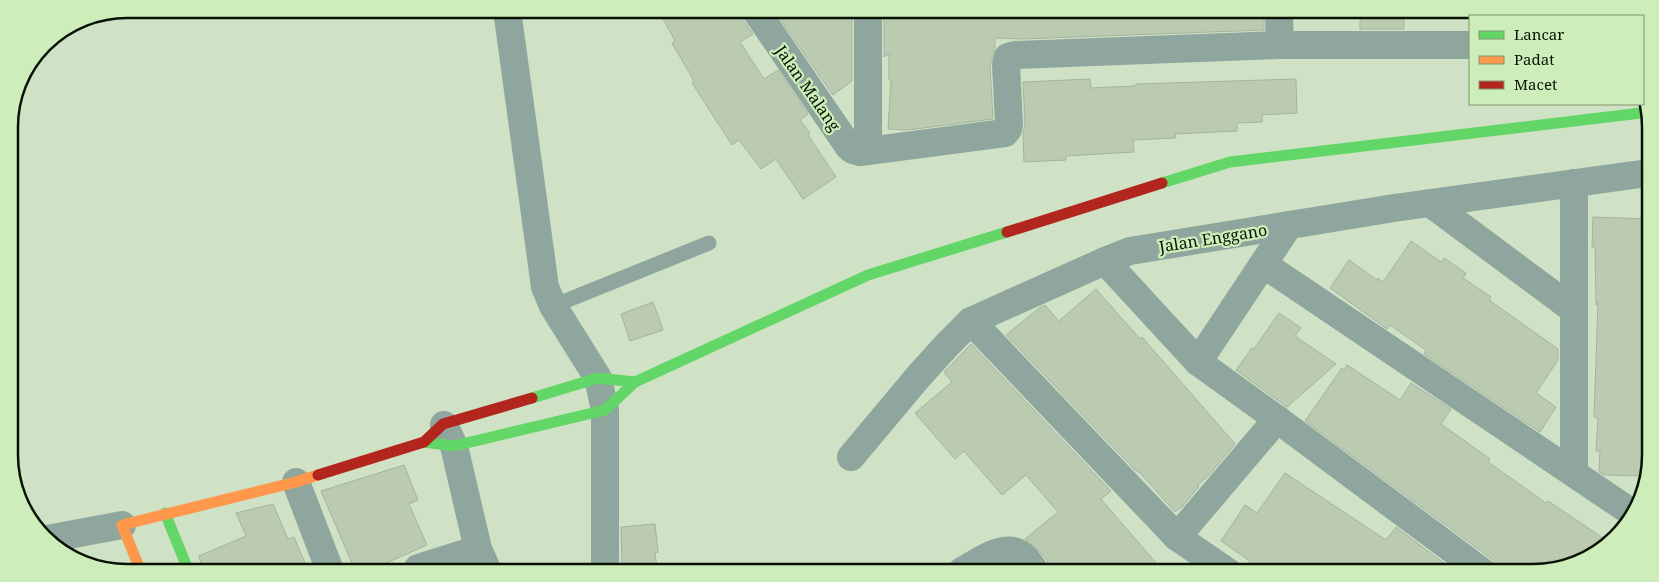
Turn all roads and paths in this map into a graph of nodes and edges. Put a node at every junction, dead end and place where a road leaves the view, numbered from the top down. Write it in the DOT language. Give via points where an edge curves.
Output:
graph roads {
  1 [pos="508,18"];
  2 [pos="760,18"];
  3 [pos="868,18"];
  4 [pos="1279,18"];
  5 [pos="1280,45"];
  6 [pos="1469,45"];
  7 [pos="1641,113"];
  8 [pos="868,150"];
  9 [pos="1642,174"];
  10 [pos="1574,183"];
  11 [pos="1430,203"];
  12 [pos="1289,225"];
  13 [pos="709,243"];
  14 [pos="1105,261"];
  15 [pos="1263,264"];
  16 [pos="553,306"];
  17 [pos="1574,310"];
  18 [pos="970,321"];
  19 [pos="1198,362"];
  20 [pos="598,378"];
  21 [pos="635,382"];
  22 [pos="605,410"];
  23 [pos="1277,419"];
  24 [pos="440,437"];
  25 [pos="851,457"];
  26 [pos="1574,474"];
  27 [pos="296,482"];
  28 [pos="1627,509"];
  29 [pos="165,513"];
  30 [pos="122,525"];
  31 [pos="56,537"];
  32 [pos="1177,537"];
  33 [pos="482,559"];
  34 [pos="138,564"];
  35 [pos="185,564"];
  36 [pos="327,564"];
  37 [pos="446,564"];
  38 [pos="605,564"];
  39 [pos="974,564"];
  40 [pos="1030,564"];
  41 [pos="1216,564"];
  42 [pos="1472,564"];
  1 -- 16 [label="street" via="541,266"];
  2 -- 8 [label="street, Jalan Malang" via="850,147 860,152"];
  3 -- 8 [label="street"];
  4 -- 5 [label="street"];
  5 -- 6 [label="street"];
  5 -- 8 [label="street" via="1015,55 1008,57 1006,65 1009,124 1005,133"];
  7 -- 21 [label="street" via="1230,162 868,275"];
  9 -- 10 [label="street, Jalan Enggano"];
  10 -- 11 [label="street, Jalan Enggano"];
  10 -- 17 [label="street"];
  11 -- 12 [label="street, Jalan Enggano"];
  11 -- 17 [label="street"];
  12 -- 14 [label="street, Jalan Enggano" via="1130,251"];
  12 -- 15 [label="street"];
  13 -- 16 [label="lane"];
  14 -- 18 [label="street, Jalan Enggano"];
  14 -- 19 [label="street"];
  15 -- 19 [label="street"];
  15 -- 26 [label="street"];
  16 -- 20 [label="street"];
  17 -- 26 [label="street"];
  18 -- 25 [label="street, Jalan Enggano"];
  18 -- 32 [label="street"];
  19 -- 23 [label="street"];
  20 -- 21 [label="street"];
  20 -- 22 [label="street"];
  20 -- 24 [label="street"];
  21 -- 22 [label="street"];
  22 -- 24 [label="street"];
  22 -- 38 [label="street"];
  23 -- 32 [label="street"];
  23 -- 42 [label="street"];
  24 -- 27 [label="street"];
  24 -- 33 [label="street"];
  26 -- 28 [label="street"];
  27 -- 29 [label="street"];
  27 -- 36 [label="street"];
  29 -- 30 [label="street"];
  29 -- 35 [label="street"];
  30 -- 31 [label="street"];
  30 -- 34 [label="street"];
  32 -- 41 [label="street"];
  33 -- 37 [label="street"];
  39 -- 40 [label="street" via="995,552 1009,550 1024,557"];
}
